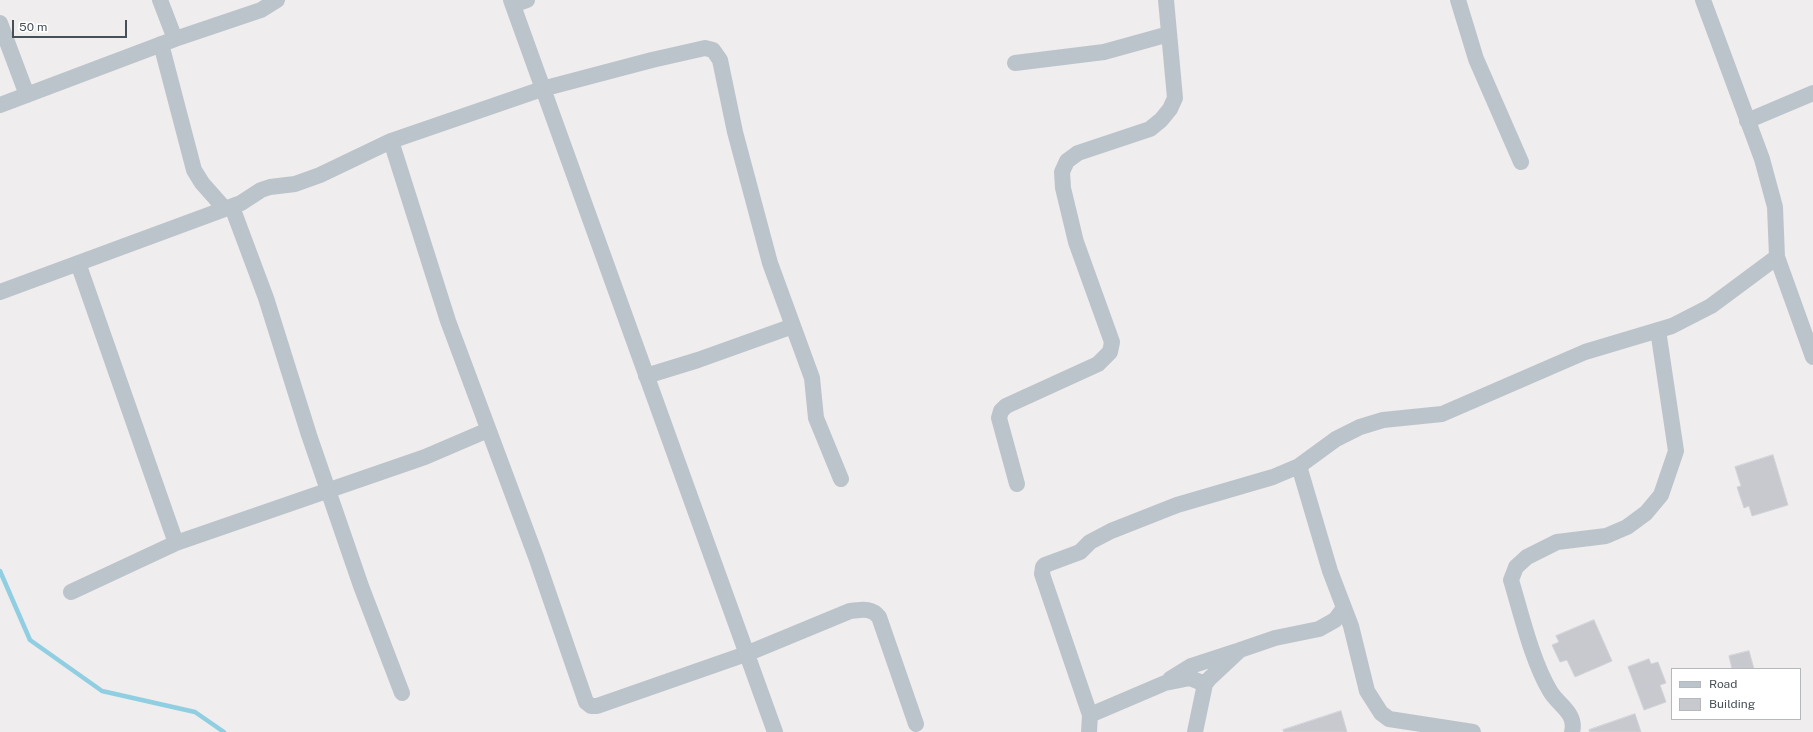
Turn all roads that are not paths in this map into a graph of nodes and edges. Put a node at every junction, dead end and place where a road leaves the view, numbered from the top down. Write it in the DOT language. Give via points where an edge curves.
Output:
graph roads {
  1 [pos="160,0"];
  2 [pos="277,0"];
  3 [pos="1166,0"];
  4 [pos="1458,0"];
  5 [pos="1703,0"];
  6 [pos="517,2"];
  7 [pos="0,23"];
  8 [pos="1169,34"];
  9 [pos="168,42"];
  10 [pos="1015,63"];
  11 [pos="542,89"];
  12 [pos="1813,93"];
  13 [pos="27,94"];
  14 [pos="0,105"];
  15 [pos="1747,121"];
  16 [pos="390,141"];
  17 [pos="1521,162"];
  18 [pos="229,208"];
  19 [pos="1777,257"];
  20 [pos="78,263"];
  21 [pos="0,292"];
  22 [pos="793,326"];
  23 [pos="1658,330"];
  24 [pos="1813,357"];
  25 [pos="646,376"];
  26 [pos="488,430"];
  27 [pos="1299,466"];
  28 [pos="841,479"];
  29 [pos="1017,484"];
  30 [pos="329,489"];
  31 [pos="176,543"];
  32 [pos="71,592"];
  33 [pos="1344,608"];
  34 [pos="1240,650"];
  35 [pos="746,654"];
  36 [pos="1165,683"];
  37 [pos="1205,684"];
  38 [pos="402,693"];
  39 [pos="1090,715"];
  40 [pos="916,724"];
  41 [pos="775,732"];
  42 [pos="1089,732"];
  43 [pos="1195,732"];
  44 [pos="1473,732"];
  45 [pos="1572,732"];
  1 -- 9 [label="street"];
  2 -- 9 [label="street" via="261,10"];
  3 -- 8 [label="street"];
  4 -- 17 [label="street" via="1476,59"];
  5 -- 15 [label="street"];
  6 -- 11 [label="street"];
  7 -- 13 [label="street"];
  8 -- 10 [label="street" via="1104,52"];
  8 -- 29 [label="street" via="1174,98 1165,115 1150,129 1078,152 1067,161 1062,172 1063,188 1076,242 1112,342 1110,352 1098,364 1006,406 1001,411 999,418"];
  9 -- 13 [label="street"];
  9 -- 18 [label="street" via="194,170 202,184"];
  11 -- 16 [label="street"];
  11 -- 22 [label="street" via="652,60 705,48 713,50 720,60 735,132 770,263"];
  11 -- 25 [label="street"];
  12 -- 15 [label="street"];
  13 -- 14 [label="street"];
  15 -- 19 [label="street" via="1762,159 1774,208"];
  16 -- 18 [label="street" via="320,175 295,184 261,190"];
  16 -- 26 [label="street" via="448,321"];
  18 -- 20 [label="street"];
  18 -- 30 [label="street" via="266,298 309,435"];
  19 -- 23 [label="street" via="1711,306 1672,326"];
  19 -- 24 [label="street"];
  20 -- 21 [label="street"];
  20 -- 31 [label="street"];
  22 -- 25 [label="street"];
  22 -- 28 [label="street" via="812,378 816,418"];
  23 -- 27 [label="street" via="1585,352 1442,414 1383,420 1360,427 1336,439"];
  23 -- 45 [label="street" via="1676,451 1662,495 1646,513 1627,527 1606,536 1557,542 1527,557 1516,567 1511,580 1540,672 1551,692 1568,710 1573,726"];
  25 -- 35 [label="street"];
  26 -- 30 [label="street" via="425,457"];
  26 -- 35 [label="street" via="536,557 586,702 591,706 597,706"];
  27 -- 33 [label="street" via="1330,571"];
  27 -- 39 [label="street" via="1273,477 1177,504 1111,531 1090,542 1080,552 1043,567 1042,574"];
  30 -- 31 [label="street"];
  30 -- 38 [label="street" via="360,586"];
  31 -- 32 [label="street"];
  33 -- 34 [label="street" via="1335,620 1319,629 1275,638"];
  33 -- 44 [label="street" via="1367,691 1381,713 1397,721"];
  34 -- 36 [label="street" via="1190,666"];
  34 -- 37 [label="street"];
  35 -- 40 [label="street" via="850,611 867,609 876,612"];
  35 -- 41 [label="street"];
  36 -- 37 [label="street" via="1190,678"];
  36 -- 39 [label="street"];
  37 -- 43 [label="street"];
  39 -- 42 [label="street"];
}
